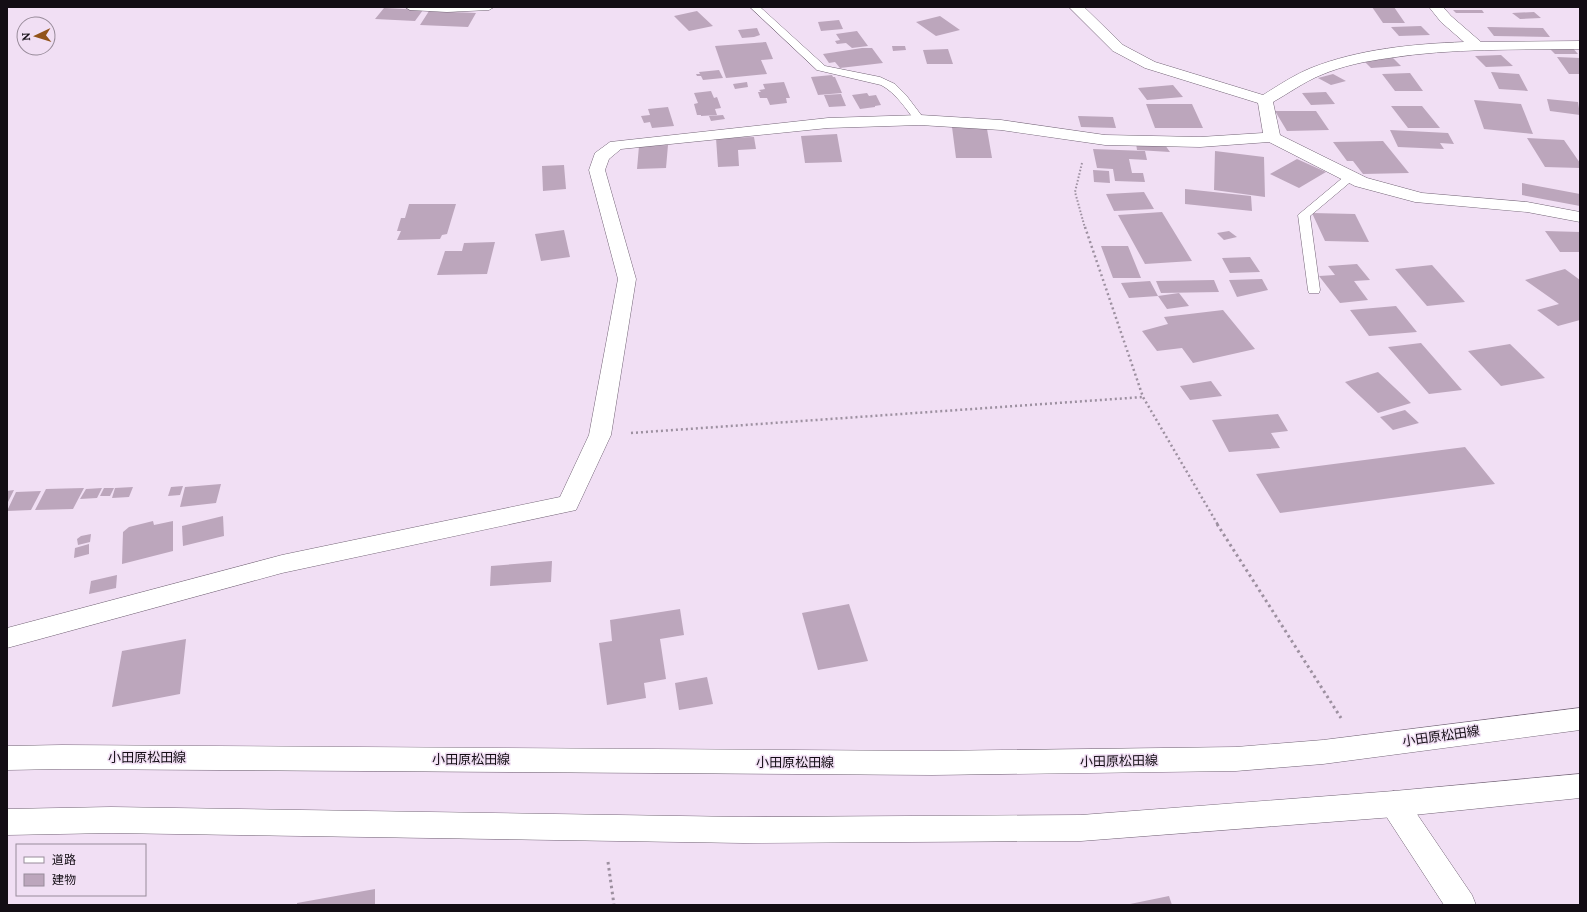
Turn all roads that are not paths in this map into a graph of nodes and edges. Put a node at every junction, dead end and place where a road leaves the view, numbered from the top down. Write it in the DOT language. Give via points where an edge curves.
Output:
graph roads {
  1 [pos="410,7"];
  2 [pos="489,7"];
  3 [pos="755,7"];
  4 [pos="1076,7"];
  5 [pos="1436,7"];
  6 [pos="1580,45"];
  7 [pos="1477,46"];
  8 [pos="1265,100"];
  9 [pos="920,120"];
  10 [pos="1272,137"];
  11 [pos="1350,177"];
  12 [pos="1580,217"];
  13 [pos="1314,290"];
  14 [pos="7,638"];
  15 [pos="1580,719"];
  16 [pos="7,758"];
  17 [pos="1580,786"];
  18 [pos="1394,804"];
  19 [pos="7,822"];
  20 [pos="1460,905"];
  1 -- 2 [label="lane"];
  3 -- 9 [label="lane" via="821,68 834,73 878,80 891,86"];
  4 -- 8 [label="street" via="1118,48 1150,65"];
  5 -- 7 [label="street"];
  6 -- 7 [label="street"];
  7 -- 8 [label="street" via="1420,48 1369,56 1321,69"];
  8 -- 10 [label="street"];
  9 -- 10 [label="street" via="1001,125 1105,140 1200,142"];
  9 -- 14 [label="street" via="828,123 616,145 601,157 597,170 627,279 600,435 568,504 282,564"];
  10 -- 11 [label="street"];
  11 -- 12 [label="street" via="1421,198 1527,207"];
  11 -- 13 [label="lane" via="1304,215"];
  15 -- 16 [label="street, 小田原松田線" via="1360,748 1236,759 955,763"];
  17 -- 18 [label="street"];
  18 -- 19 [label="street" via="1080,828 743,830 111,820"];
  18 -- 20 [label="street"];
}
